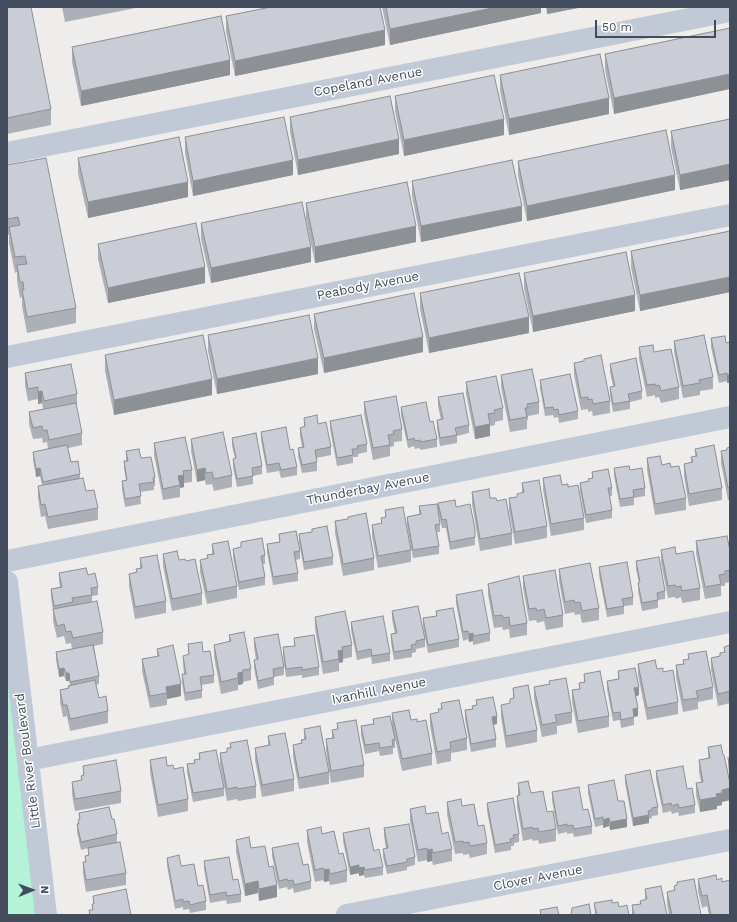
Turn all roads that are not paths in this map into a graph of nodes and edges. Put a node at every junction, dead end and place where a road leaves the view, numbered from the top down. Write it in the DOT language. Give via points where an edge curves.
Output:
graph roads {
  1 [pos="730,11"];
  2 [pos="7,153"];
  3 [pos="730,215"];
  4 [pos="7,357"];
  5 [pos="730,417"];
  6 [pos="7,561"];
  7 [pos="7,582"];
  8 [pos="730,622"];
  9 [pos="28,760"];
  10 [pos="730,840"];
  11 [pos="46,915"];
  12 [pos="347,915"];
  1 -- 2 [label="street, Copeland Avenue"];
  3 -- 4 [label="street, Peabody Avenue"];
  5 -- 6 [label="street, Thunderbay Avenue"];
  7 -- 9 [label="street, Little River Boulevard"];
  8 -- 9 [label="street, Ivanhill Avenue"];
  9 -- 11 [label="street, Little River Boulevard"];
  10 -- 12 [label="street, Clover Avenue"];
}
